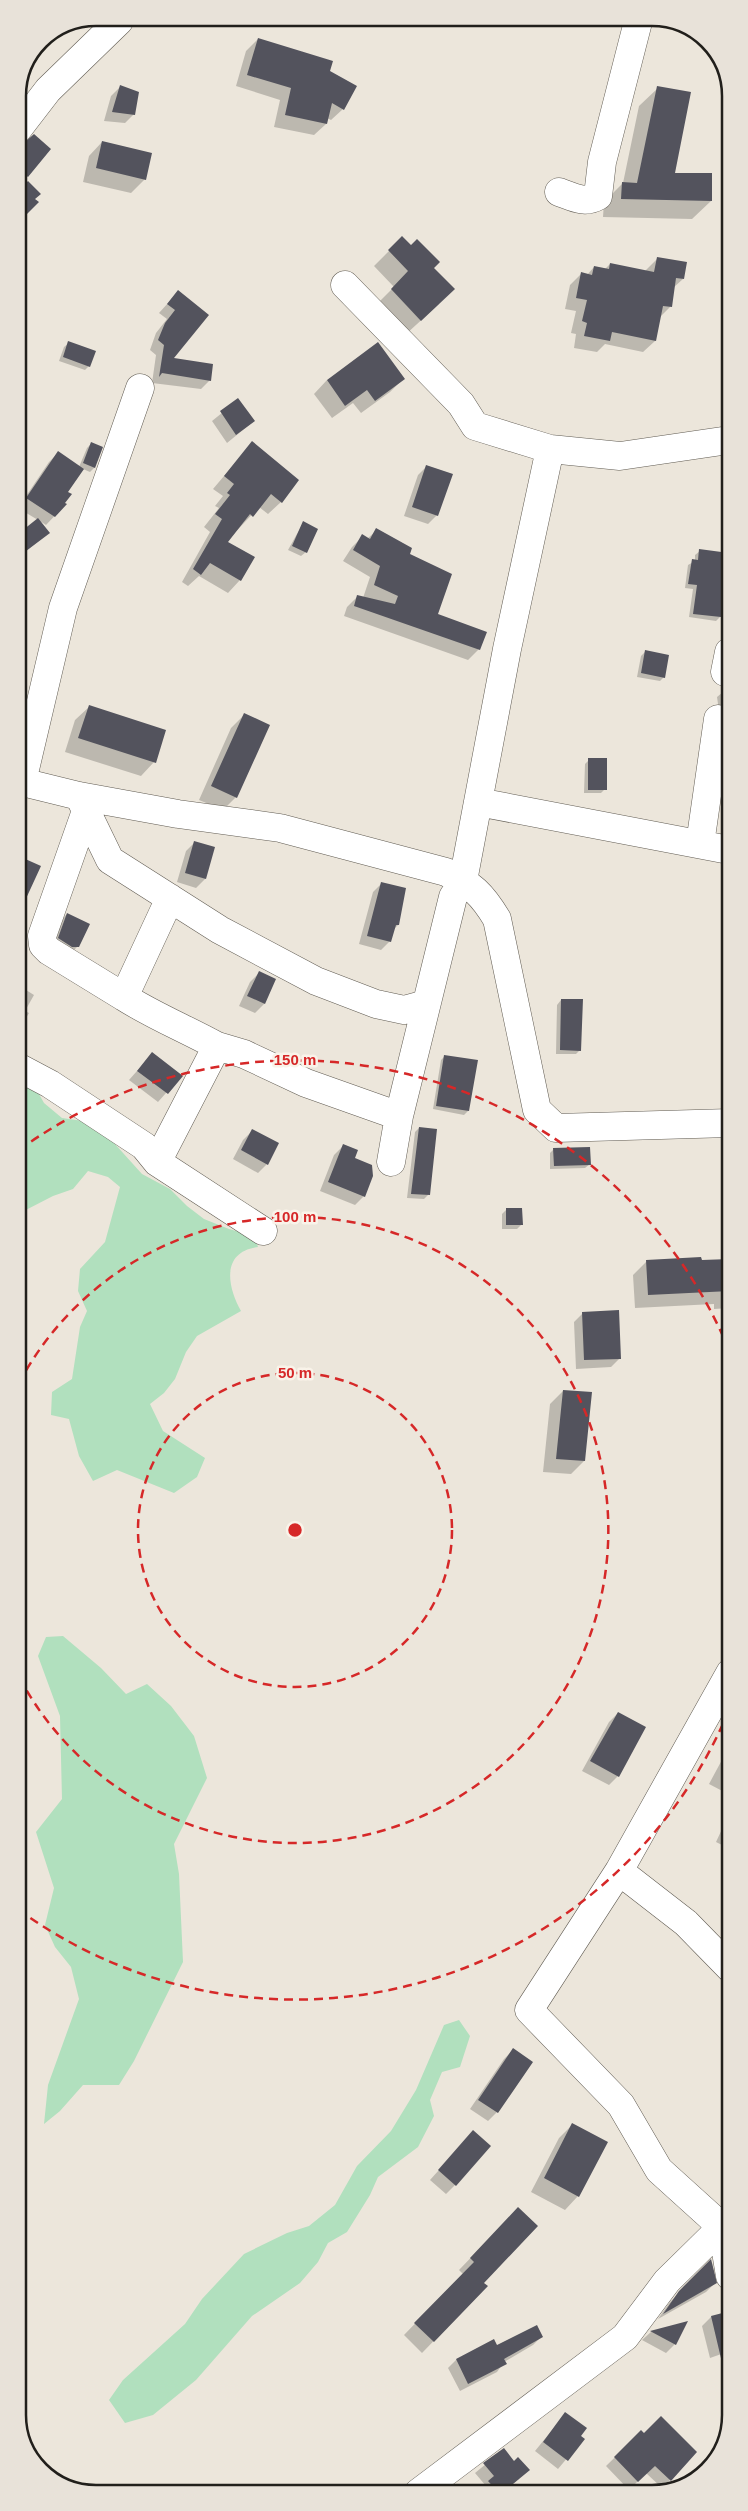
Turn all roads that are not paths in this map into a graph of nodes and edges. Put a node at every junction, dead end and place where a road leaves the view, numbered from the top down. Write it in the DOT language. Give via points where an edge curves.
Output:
graph roads {
  1 [pos="114,26"];
  2 [pos="637,26"];
  3 [pos="26,119"];
  4 [pos="559,192"];
  5 [pos="345,285"];
  6 [pos="140,388"];
  7 [pos="722,441"];
  8 [pos="550,449"];
  9 [pos="718,720"];
  10 [pos="26,758"];
  11 [pos="26,784"];
  12 [pos="478,802"];
  13 [pos="82,804"];
  14 [pos="700,844"];
  15 [pos="722,848"];
  16 [pos="463,881"];
  17 [pos="170,898"];
  18 [pos="124,997"];
  19 [pos="426,1004"];
  20 [pos="217,1046"];
  21 [pos="26,1071"];
  22 [pos="399,1116"];
  23 [pos="722,1123"];
  24 [pos="157,1162"];
  25 [pos="391,1162"];
  26 [pos="263,1231"];
  27 [pos="722,1687"];
  28 [pos="618,1871"];
  29 [pos="722,1960"];
  30 [pos="722,2225"];
  31 [pos="722,2232"];
  32 [pos="427,2485"];
  1 -- 3 [label="street" via="48,90"];
  2 -- 4 [label="street" via="602,162 598,196 582,201"];
  5 -- 8 [label="street" via="461,404 475,426"];
  6 -- 10 [label="street" via="63,608"];
  7 -- 8 [label="street" via="620,456"];
  8 -- 12 [label="street"];
  9 -- 14 [label="street"];
  11 -- 13 [label="street"];
  12 -- 14 [label="street"];
  12 -- 16 [label="street"];
  13 -- 16 [label="street" via="280,828 446,872"];
  13 -- 17 [label="street" via="110,860"];
  13 -- 18 [label="street" via="42,944"];
  14 -- 15 [label="street"];
  16 -- 19 [label="street" via="453,897"];
  16 -- 23 [label="street" via="484,898 497,919 537,1110 556,1128"];
  17 -- 18 [label="street"];
  17 -- 19 [label="street" via="220,930 316,981 376,1004 404,1010"];
  18 -- 20 [label="street" via="150,1014 176,1023"];
  19 -- 22 [label="street"];
  20 -- 22 [label="street" via="244,1054 306,1083"];
  20 -- 24 [label="street"];
  21 -- 24 [label="street" via="144,1146"];
  22 -- 25 [label="street"];
  24 -- 26 [label="street"];
  27 -- 28 [label="street"];
  28 -- 29 [label="street" via="686,1923"];
  28 -- 30 [label="street" via="529,2010 621,2104 659,2170"];
  31 -- 32 [label="street" via="674,2274 625,2337"];
}
